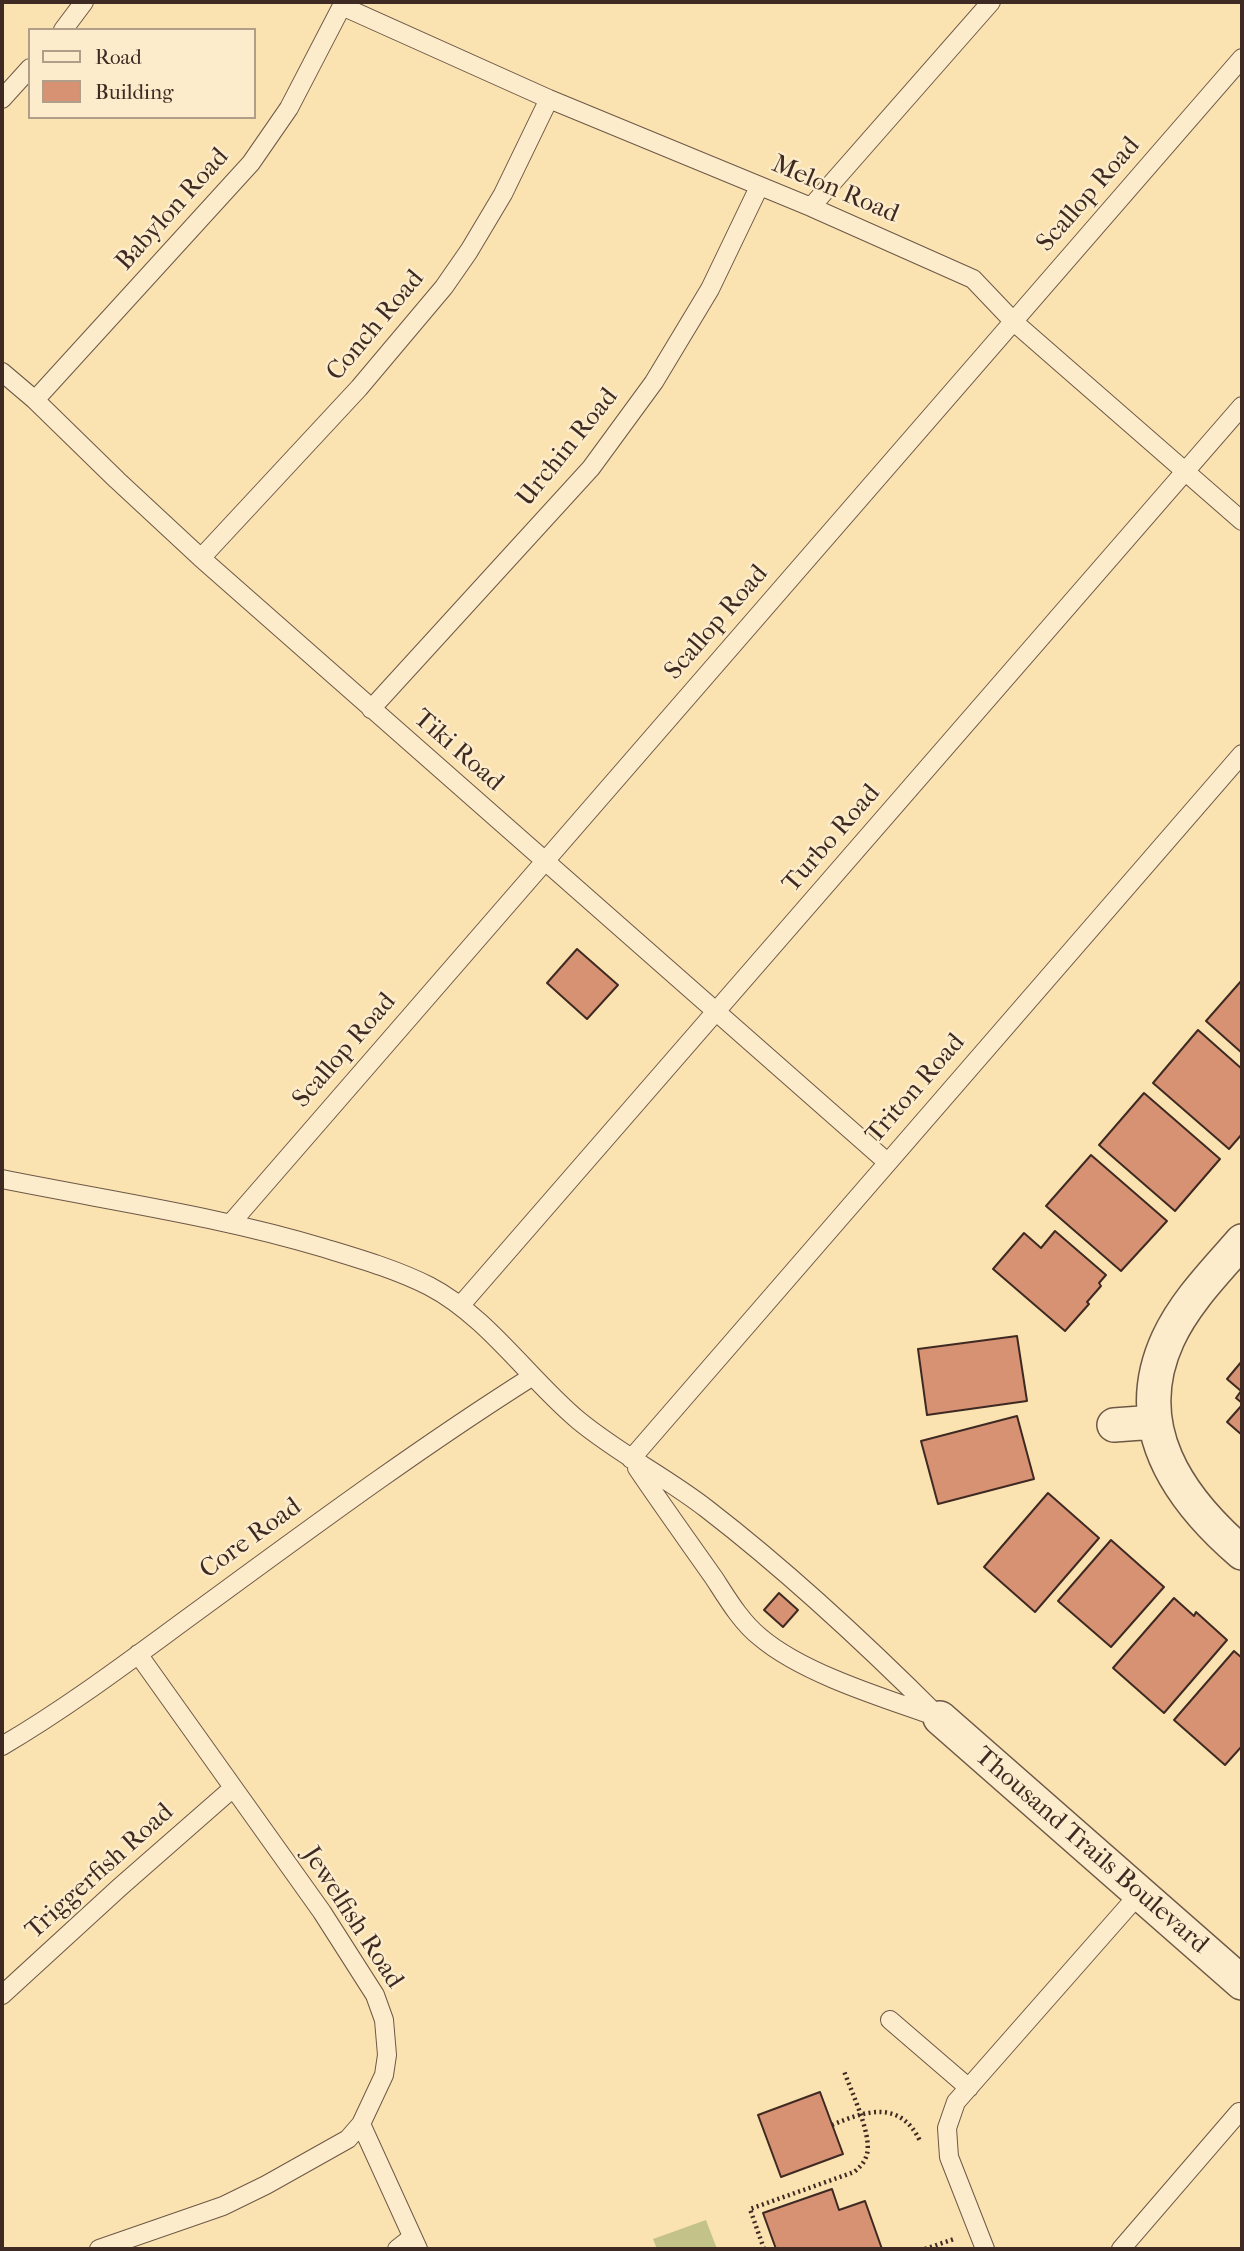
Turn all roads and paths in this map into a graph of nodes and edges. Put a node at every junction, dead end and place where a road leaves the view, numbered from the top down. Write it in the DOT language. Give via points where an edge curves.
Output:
graph roads {
  1 [pos="85,2"];
  2 [pos="991,2"];
  3 [pos="344,4"];
  4 [pos="65,28"];
  5 [pos="1242,58"];
  6 [pos="28,70"];
  7 [pos="2,99"];
  8 [pos="550,99"];
  9 [pos="759,187"];
  10 [pos="811,207"];
  11 [pos="1014,321"];
  12 [pos="2,372"];
  13 [pos="35,400"];
  14 [pos="1242,406"];
  15 [pos="1185,471"];
  16 [pos="1242,521"];
  17 [pos="201,558"];
  18 [pos="371,709"];
  19 [pos="1242,754"];
  20 [pos="544,862"];
  21 [pos="718,1011"];
  22 [pos="887,1163"];
  23 [pos="2,1179"];
  24 [pos="231,1223"];
  25 [pos="1242,1241"];
  26 [pos="460,1306"];
  27 [pos="533,1376"];
  28 [pos="1155,1422"];
  29 [pos="1114,1425"];
  30 [pos="631,1460"];
  31 [pos="1242,1553"];
  32 [pos="138,1654"];
  33 [pos="940,1718"];
  34 [pos="2,1746"];
  35 [pos="233,1788"];
  36 [pos="1139,1894"];
  37 [pos="1242,1983"];
  38 [pos="2,1995"];
  39 [pos="890,2020"];
  40 [pos="844,2071"];
  41 [pos="969,2088"];
  42 [pos="1239,2112"];
  43 [pos="859,2113"];
  44 [pos="361,2124"];
  45 [pos="832,2124"];
  46 [pos="920,2148"];
  47 [pos="950,2227"];
  48 [pos="955,2239"];
  49 [pos="409,2245"];
  50 [pos="99,2249"];
  51 [pos="764,2249"];
  52 [pos="925,2249"];
  53 [pos="960,2249"];
  54 [pos="985,2249"];
  55 [pos="1121,2249"];
  1 -- 4 [label="lane"];
  2 -- 10 [label="lane"];
  3 -- 8 [label="lane, Melon Road"];
  3 -- 13 [label="lane, Babylon Road" via="289,108 251,163"];
  5 -- 11 [label="lane, Scallop Road"];
  6 -- 7 [label="lane"];
  8 -- 9 [label="lane, Melon Road"];
  8 -- 17 [label="lane, Conch Road" via="503,194 444,287 359,388"];
  9 -- 10 [label="lane, Melon Road"];
  9 -- 18 [label="lane, Urchin Road" via="710,289 615,436"];
  10 -- 11 [label="lane, Melon Road" via="973,279"];
  11 -- 15 [label="lane, Melon Road"];
  11 -- 20 [label="lane, Scallop Road"];
  12 -- 13 [label="lane, Tiki Road"];
  13 -- 17 [label="lane, Tiki Road"];
  14 -- 15 [label="lane, Turbo Road"];
  15 -- 16 [label="lane, Melon Road"];
  15 -- 21 [label="lane, Turbo Road"];
  17 -- 18 [label="lane, Tiki Road"];
  18 -- 20 [label="lane, Tiki Road"];
  19 -- 22 [label="lane, Triton Road"];
  20 -- 21 [label="lane, Tiki Road"];
  20 -- 24 [label="lane, Scallop Road"];
  21 -- 22 [label="lane, Tiki Road"];
  21 -- 26 [label="lane, Turbo Road"];
  22 -- 30 [label="lane, Triton Road"];
  23 -- 24 [label="lane, Thousand Trails Boulevard"];
  24 -- 26 [label="lane, Thousand Trails Boulevard" via="387,1268"];
  25 -- 28 [label="street" via="1201,1287 1168,1338 1154,1393"];
  26 -- 27 [label="lane, Thousand Trails Boulevard"];
  27 -- 30 [label="lane, Thousand Trails Boulevard" via="577,1419"];
  27 -- 32 [label="lane, Core Road" via="368,1487"];
  28 -- 29 [label="street"];
  28 -- 31 [label="street" via="1176,1481 1195,1508"];
  30 -- 33 [label="lane, Thousand Trails Boulevard" via="705,1507 743,1538 858,1637"];
  30 -- 33 [label="lane, Thousand Trails Boulevard" via="758,1636 806,1665"];
  32 -- 34 [label="lane, Core Road"];
  32 -- 35 [label="lane, Jewelfish Road"];
  33 -- 36 [label="street, Thousand Trails Boulevard"];
  35 -- 38 [label="lane, Triggerfish Road"];
  35 -- 44 [label="lane, Jewelfish Road" via="375,1995 384,2020 387,2055 384,2075"];
  36 -- 37 [label="street, Thousand Trails Boulevard"];
  36 -- 41 [label="lane"];
  39 -- 41 [label="lane"];
  40 -- 43 [label="path"];
  41 -- 54 [label="lane" via="956,2102 946,2142"];
  42 -- 55 [label="lane"];
  43 -- 45 [label="path"];
  43 -- 46 [label="path" via="872,2110 896,2116 920,2138"];
  43 -- 51 [label="path" via="868,2145 862,2165 842,2178 750,2209"];
  44 -- 49 [label="lane"];
  44 -- 50 [label="lane, Jewelfish Road" via="348,2139 223,2206"];
  47 -- 48 [label="path"];
  48 -- 52 [label="path"];
  48 -- 53 [label="path"];
}
